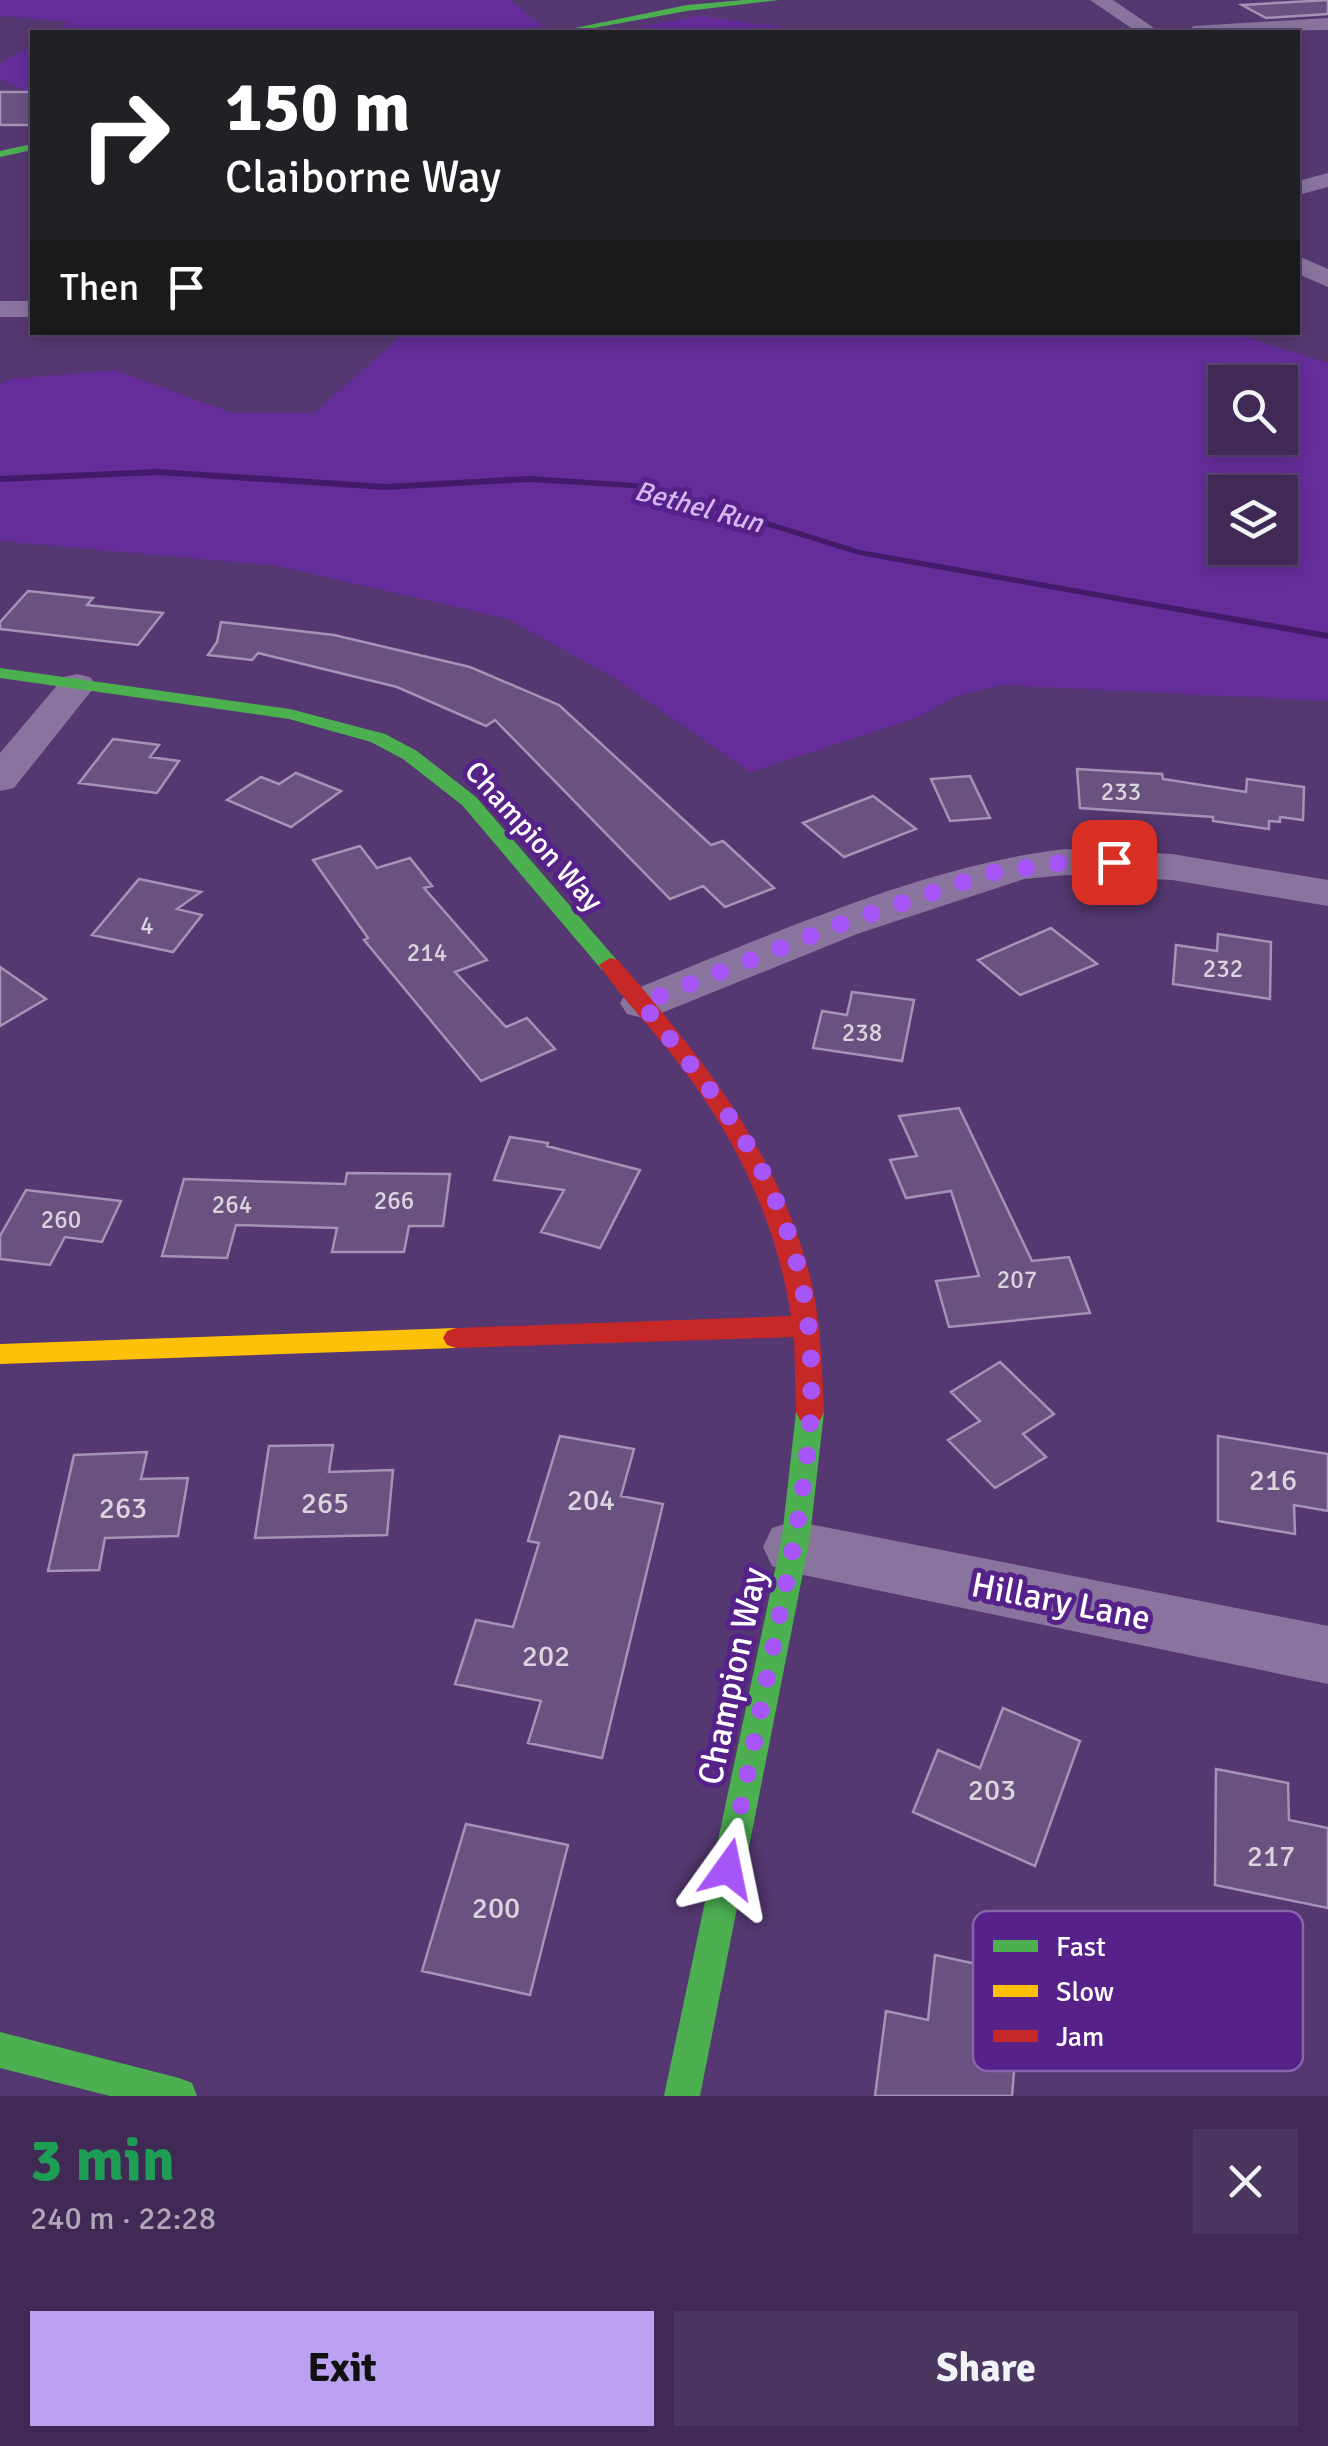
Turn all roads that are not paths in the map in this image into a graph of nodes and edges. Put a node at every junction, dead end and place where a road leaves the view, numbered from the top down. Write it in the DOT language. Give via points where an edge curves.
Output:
graph roads {
  1 [pos="774,0"];
  2 [pos="1100,0"];
  3 [pos="680,4"];
  4 [pos="1328,24"];
  5 [pos="569,30"];
  6 [pos="1147,30"];
  7 [pos="1228,30"];
  8 [pos="30,146"];
  9 [pos="0,154"];
  10 [pos="1328,180"];
  11 [pos="1300,187"];
  12 [pos="1300,265"];
  13 [pos="1328,279"];
  14 [pos="0,308"];
  15 [pos="30,309"];
  16 [pos="0,673"];
  17 [pos="77,685"];
  18 [pos="0,779"];
  19 [pos="1328,893"];
  20 [pos="642,1003"];
  21 [pos="808,1326"];
  22 [pos="0,1354"];
  23 [pos="794,1546"];
  24 [pos="1328,1654"];
  25 [pos="0,2050"];
  26 [pos="179,2096"];
  27 [pos="682,2096"];
  1 -- 3 [label="street"];
  2 -- 6 [label="street"];
  3 -- 5 [label="street"];
  4 -- 7 [label="street"];
  8 -- 9 [label="street"];
  10 -- 11 [label="street"];
  12 -- 13 [label="street"];
  14 -- 15 [label="street"];
  16 -- 17 [label="street, Champion Way"];
  17 -- 18 [label="street"];
  17 -- 20 [label="street, Champion Way" via="278,711 351,728 402,750 468,802"];
  19 -- 20 [label="street" via="1172,867 1019,866 841,924"];
  20 -- 21 [label="street, Champion Way" via="765,1177 799,1273"];
  21 -- 22 [label="street"];
  21 -- 23 [label="street, Champion Way" via="813,1424"];
  23 -- 24 [label="street, Hillary Lane"];
  23 -- 27 [label="street, Champion Way"];
  25 -- 26 [label="street"];
}
